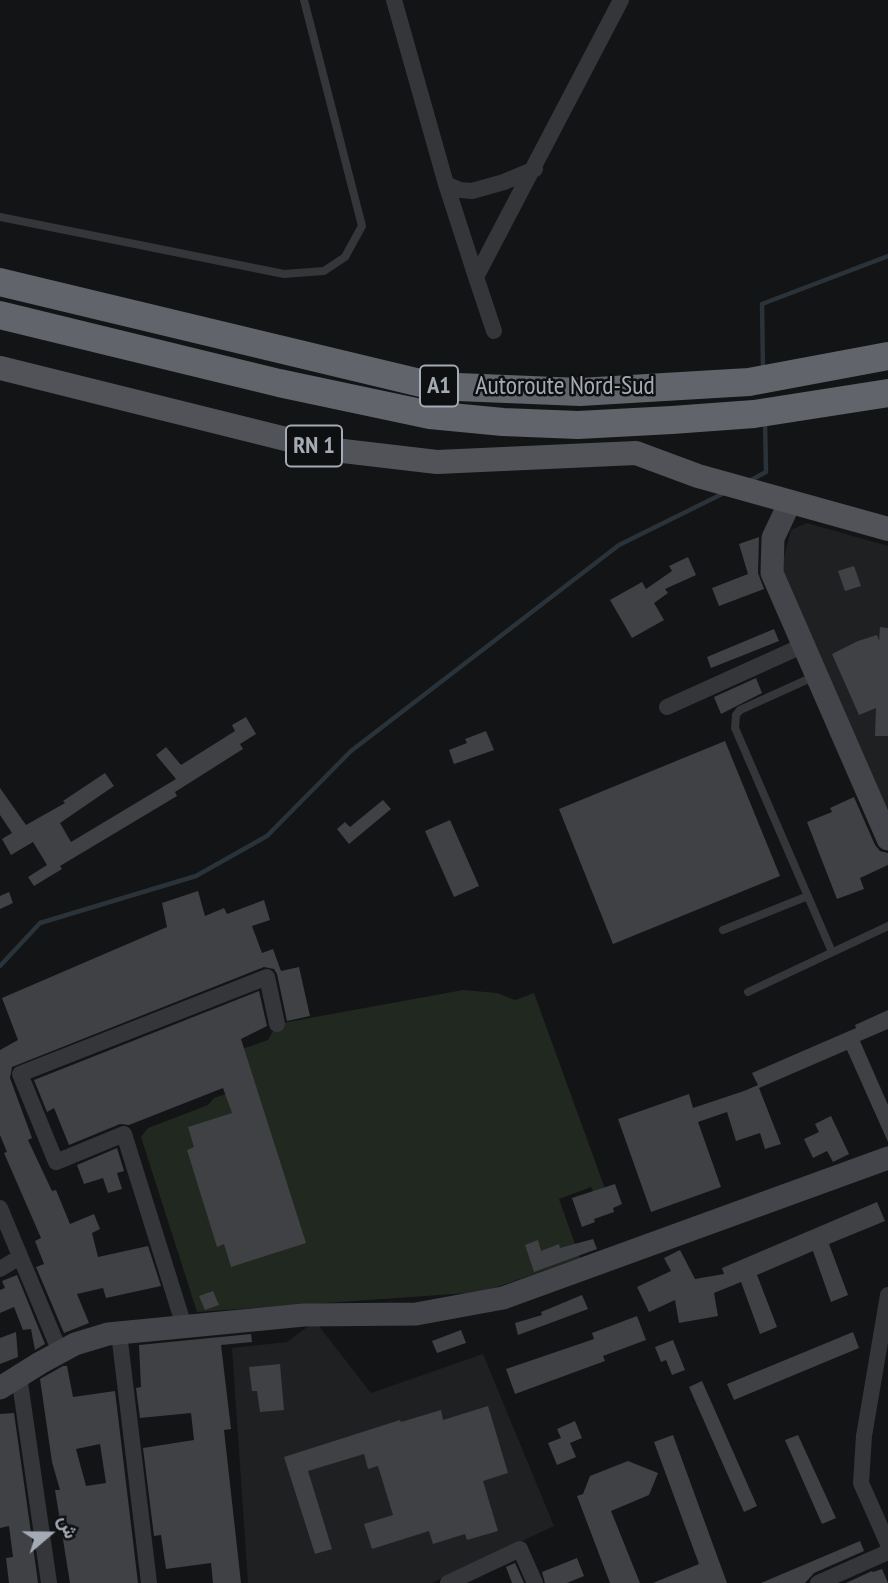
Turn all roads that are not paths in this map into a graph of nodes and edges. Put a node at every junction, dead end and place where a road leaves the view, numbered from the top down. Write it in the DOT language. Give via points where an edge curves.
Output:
graph roads {
  1 [pos="304,0"];
  2 [pos="394,0"];
  3 [pos="621,0"];
  4 [pos="535,169"];
  5 [pos="446,184"];
  6 [pos="0,217"];
  7 [pos="476,277"];
  8 [pos="0,282"];
  9 [pos="0,315"];
  10 [pos="494,331"];
  11 [pos="888,356"];
  12 [pos="0,368"];
  13 [pos="888,393"];
  14 [pos="790,502"];
  15 [pos="888,529"];
  16 [pos="802,646"];
  17 [pos="815,676"];
  18 [pos="667,707"];
  19 [pos="888,839"];
  20 [pos="808,896"];
  21 [pos="888,926"];
  22 [pos="723,930"];
  23 [pos="832,952"];
  24 [pos="748,992"];
  25 [pos="277,1024"];
  26 [pos="888,1158"];
  27 [pos="0,1208"];
  28 [pos="20,1256"];
  29 [pos="0,1269"];
  30 [pos="888,1294"];
  31 [pos="184,1326"];
  32 [pos="119,1333"];
  33 [pos="60,1352"];
  34 [pos="10,1382"];
  35 [pos="888,1544"];
  36 [pos="888,1552"];
  37 [pos="49,1583"];
  38 [pos="149,1583"];
  39 [pos="448,1583"];
  40 [pos="535,1583"];
  41 [pos="818,1583"];
  1 -- 6 [label="lane" via="362,226 345,257 324,271 284,274"];
  2 -- 5 [label="street"];
  3 -- 4 [label="street"];
  4 -- 5 [label="street" via="472,191"];
  4 -- 7 [label="street"];
  5 -- 7 [label="street"];
  7 -- 10 [label="street"];
  8 -- 11 [label="highway, Autoroute Nord-Sud / A1" via="433,386 580,392 750,382"];
  9 -- 13 [label="highway, Autoroute Nord-Sud / A1" via="279,383 430,415 503,422 578,425 754,414"];
  12 -- 14 [label="main road, RN 1" via="326,449 437,463 636,453"];
  14 -- 15 [label="main road, RN 1"];
  14 -- 16 [label="main road" via="773,538 772,573"];
  16 -- 17 [label="main road"];
  16 -- 18 [label="street"];
  17 -- 19 [label="main road"];
  17 -- 20 [label="lane" via="740,710 735,728"];
  20 -- 22 [label="lane"];
  20 -- 23 [label="lane"];
  21 -- 23 [label="lane"];
  23 -- 24 [label="lane"];
  25 -- 31 [label="street" via="267,976 20,1074 55,1162 124,1134"];
  26 -- 31 [label="main road" via="503,1298 416,1314 304,1315"];
  27 -- 28 [label="street"];
  28 -- 29 [label="street"];
  28 -- 33 [label="street"];
  30 -- 35 [label="street" via="864,1436 862,1483"];
  31 -- 32 [label="main road"];
  32 -- 33 [label="main road"];
  32 -- 38 [label="street"];
  33 -- 34 [label="main road"];
  34 -- 37 [label="street"];
  36 -- 41 [label="street"];
  39 -- 40 [label="street" via="520,1549"];
}
